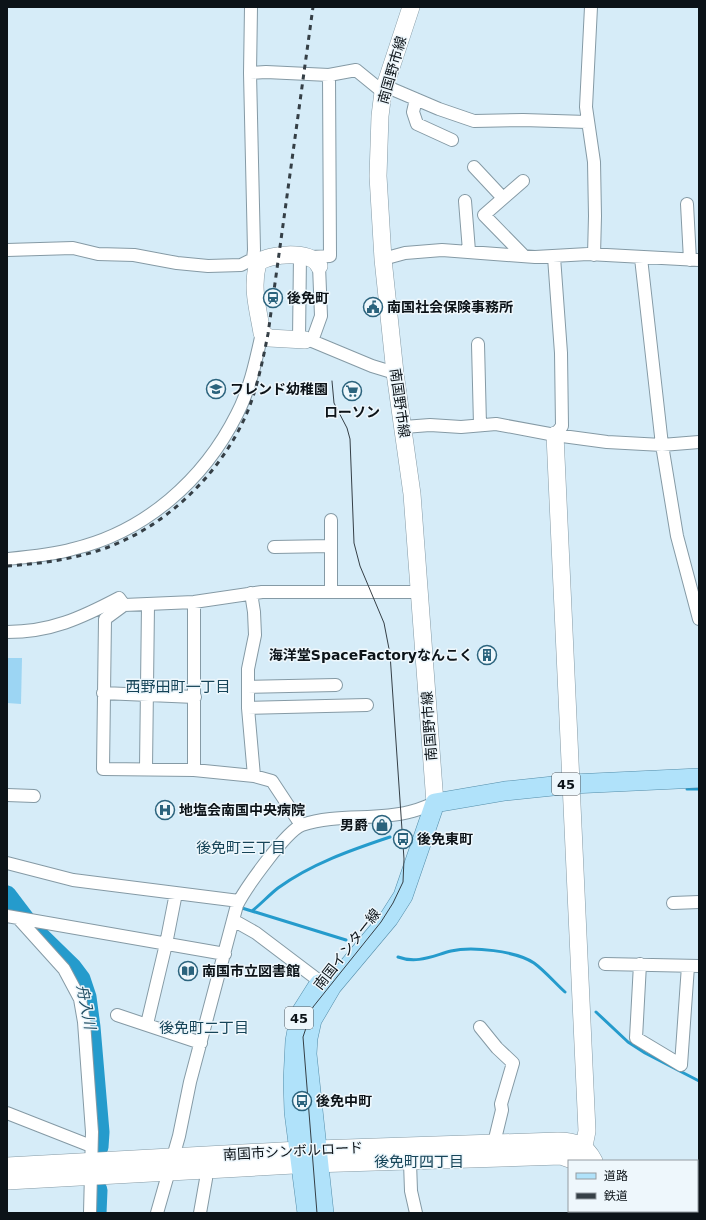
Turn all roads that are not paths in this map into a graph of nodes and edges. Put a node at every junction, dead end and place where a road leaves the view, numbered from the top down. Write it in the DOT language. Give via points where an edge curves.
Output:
graph roads {
  1 [pos="251,7"];
  2 [pos="411,7"];
  3 [pos="591,7"];
  4 [pos="250,74"];
  5 [pos="329,75"];
  6 [pos="384,89"];
  7 [pos="416,99"];
  8 [pos="587,122"];
  9 [pos="452,140"];
  10 [pos="474,167"];
  11 [pos="523,180"];
  12 [pos="503,198"];
  13 [pos="465,201"];
  14 [pos="688,204"];
  15 [pos="7,250"];
  16 [pos="469,251"];
  17 [pos="594,255"];
  18 [pos="524,256"];
  19 [pos="554,257"];
  20 [pos="641,258"];
  21 [pos="310,259"];
  22 [pos="382,259"];
  23 [pos="694,260"];
  24 [pos="256,261"];
  25 [pos="262,333"];
  26 [pos="305,340"];
  27 [pos="478,344"];
  28 [pos="395,373"];
  29 [pos="480,425"];
  30 [pos="404,427"];
  31 [pos="555,435"];
  32 [pos="699,442"];
  33 [pos="662,445"];
  34 [pos="331,520"];
  35 [pos="331,546"];
  36 [pos="274,547"];
  37 [pos="7,559"];
  38 [pos="331,592"];
  39 [pos="419,592"];
  40 [pos="251,593"];
  41 [pos="194,602"];
  42 [pos="124,605"];
  43 [pos="148,605"];
  44 [pos="699,619"];
  45 [pos="7,632"];
  46 [pos="336,685"];
  47 [pos="248,687"];
  48 [pos="103,693"];
  49 [pos="148,695"];
  50 [pos="195,696"];
  51 [pos="367,705"];
  52 [pos="248,708"];
  53 [pos="146,768"];
  54 [pos="194,770"];
  55 [pos="254,776"];
  56 [pos="699,778"];
  57 [pos="572,784"];
  58 [pos="7,795"];
  59 [pos="34,796"];
  60 [pos="435,803"];
  61 [pos="301,825"];
  62 [pos="7,863"];
  63 [pos="176,893"];
  64 [pos="239,901"];
  65 [pos="699,902"];
  66 [pos="673,903"];
  67 [pos="16,917"];
  68 [pos="233,920"];
  69 [pos="166,944"];
  70 [pos="225,954"];
  71 [pos="605,964"];
  72 [pos="640,964"];
  73 [pos="694,966"];
  74 [pos="326,986"];
  75 [pos="117,1015"];
  76 [pos="147,1024"];
  77 [pos="480,1027"];
  78 [pos="201,1043"];
  79 [pos="7,1114"];
  80 [pos="494,1142"];
  81 [pos="584,1146"];
  82 [pos="309,1157"];
  83 [pos="572,1160"];
  84 [pos="576,1160"];
  85 [pos="593,1160"];
  86 [pos="91,1162"];
  87 [pos="410,1162"];
  88 [pos="7,1166"];
  89 [pos="170,1166"];
  90 [pos="206,1179"];
  91 [pos="7,1181"];
  92 [pos="90,1213"];
  93 [pos="157,1213"];
  94 [pos="200,1213"];
  95 [pos="307,1213"];
  96 [pos="324,1213"];
  97 [pos="416,1213"];
  1 -- 4 [label="street"];
  2 -- 6 [label="street, 南国野市線"];
  3 -- 8 [label="street"];
  4 -- 5 [label="street" via="266,72"];
  4 -- 24 [label="street"];
  5 -- 6 [label="street" via="356,70"];
  5 -- 21 [label="street" via="330,256"];
  6 -- 7 [label="street"];
  6 -- 22 [label="street, 南国野市線" via="380,116 378,176"];
  7 -- 8 [label="street" via="474,121"];
  7 -- 9 [label="street" via="413,112 417,124"];
  8 -- 17 [label="street" via="594,162"];
  10 -- 12 [label="street"];
  11 -- 12 [label="street"];
  12 -- 18 [label="street" via="484,215"];
  13 -- 16 [label="street"];
  14 -- 23 [label="street"];
  15 -- 24 [label="street" via="73,248 98,254 134,255 208,266"];
  16 -- 18 [label="street"];
  16 -- 22 [label="street" via="426,250"];
  17 -- 19 [label="street"];
  17 -- 20 [label="street"];
  18 -- 19 [label="street"];
  19 -- 31 [label="street" via="561,353 562,426"];
  20 -- 23 [label="street"];
  20 -- 33 [label="street"];
  21 -- 24 [label="street" via="270,257"];
  21 -- 26 [label="street"];
  21 -- 26 [label="street" via="321,316"];
  22 -- 28 [label="street, 南国野市線"];
  24 -- 25 [label="street" via="254,285"];
  25 -- 26 [label="street" via="269,338"];
  25 -- 37 [label="street" via="257,359 238,413 222,441 183,489 154,512 122,532 101,541 73,550"];
  26 -- 28 [label="street"];
  27 -- 29 [label="street"];
  28 -- 30 [label="street, 南国野市線"];
  29 -- 30 [label="street"];
  29 -- 31 [label="street" via="496,424"];
  30 -- 39 [label="street, 南国野市線"];
  31 -- 33 [label="street" via="606,442"];
  31 -- 57 [label="street"];
  32 -- 33 [label="street"];
  33 -- 44 [label="street" via="677,536"];
  34 -- 35 [label="street"];
  35 -- 36 [label="street"];
  35 -- 38 [label="street"];
  38 -- 39 [label="street"];
  38 -- 40 [label="street"];
  39 -- 60 [label="street, 南国野市線"];
  40 -- 41 [label="street"];
  40 -- 47 [label="street" via="255,634 248,668"];
  41 -- 43 [label="street"];
  41 -- 50 [label="street"];
  42 -- 43 [label="street"];
  42 -- 45 [label="street" via="119,598 82,618 44,630"];
  42 -- 48 [label="street" via="105,619"];
  43 -- 49 [label="street"];
  46 -- 47 [label="street"];
  47 -- 52 [label="street"];
  48 -- 49 [label="street"];
  48 -- 53 [label="street" via="103,769"];
  49 -- 50 [label="street"];
  49 -- 53 [label="street"];
  50 -- 54 [label="street"];
  51 -- 52 [label="street"];
  52 -- 55 [label="street"];
  53 -- 54 [label="street"];
  54 -- 55 [label="street"];
  55 -- 61 [label="street" via="272,781"];
  56 -- 57 [label="main road, 45"];
  57 -- 60 [label="main road, 45" via="504,791"];
  57 -- 81 [label="street" via="587,1132"];
  58 -- 59 [label="street"];
  60 -- 61 [label="street" via="409,812"];
  60 -- 74 [label="main road, 南国インター線 / 45" via="416,861 394,886"];
  61 -- 64 [label="street" via="255,877"];
  62 -- 63 [label="street" via="73,880"];
  63 -- 64 [label="street"];
  63 -- 69 [label="street"];
  64 -- 68 [label="street"];
  65 -- 66 [label="street"];
  67 -- 69 [label="street"];
  67 -- 86 [label="street" via="64,969 80,999 92,1132"];
  68 -- 70 [label="street"];
  68 -- 74 [label="street" via="256,933"];
  69 -- 70 [label="street"];
  69 -- 76 [label="street"];
  70 -- 78 [label="street"];
  71 -- 72 [label="street"];
  72 -- 73 [label="street"];
  72 -- 73 [label="street" via="636,1038 681,1065"];
  74 -- 82 [label="main road, 南国インター線 / 45" via="300,1014 295,1037 294,1112"];
  75 -- 76 [label="street"];
  76 -- 78 [label="street"];
  77 -- 80 [label="street" via="496,1048 514,1063 501,1104 502,1110"];
  78 -- 89 [label="street"];
  79 -- 86 [label="street"];
  80 -- 81 [label="street, 南国市シンボルロード" via="566,1141"];
  80 -- 82 [label="street, 南国市シンボルロード"];
  81 -- 84 [label="street"];
  81 -- 85 [label="street"];
  82 -- 87 [label="street, 南国市シンボルロード"];
  82 -- 89 [label="street, 南国市シンボルロード"];
  82 -- 95 [label="main road, 南国インター線 / 45"];
  82 -- 96 [label="main road, 南国インター線 / 45"];
  83 -- 87 [label="street, 南国市シンボルロード" via="561,1156"];
  86 -- 88 [label="street, 南国市シンボルロード"];
  86 -- 89 [label="street, 南国市シンボルロード"];
  86 -- 91 [label="street, 南国市シンボルロード"];
  86 -- 92 [label="street"];
  87 -- 97 [label="street" via="411,1191"];
  89 -- 93 [label="street"];
  90 -- 94 [label="street"];
}
